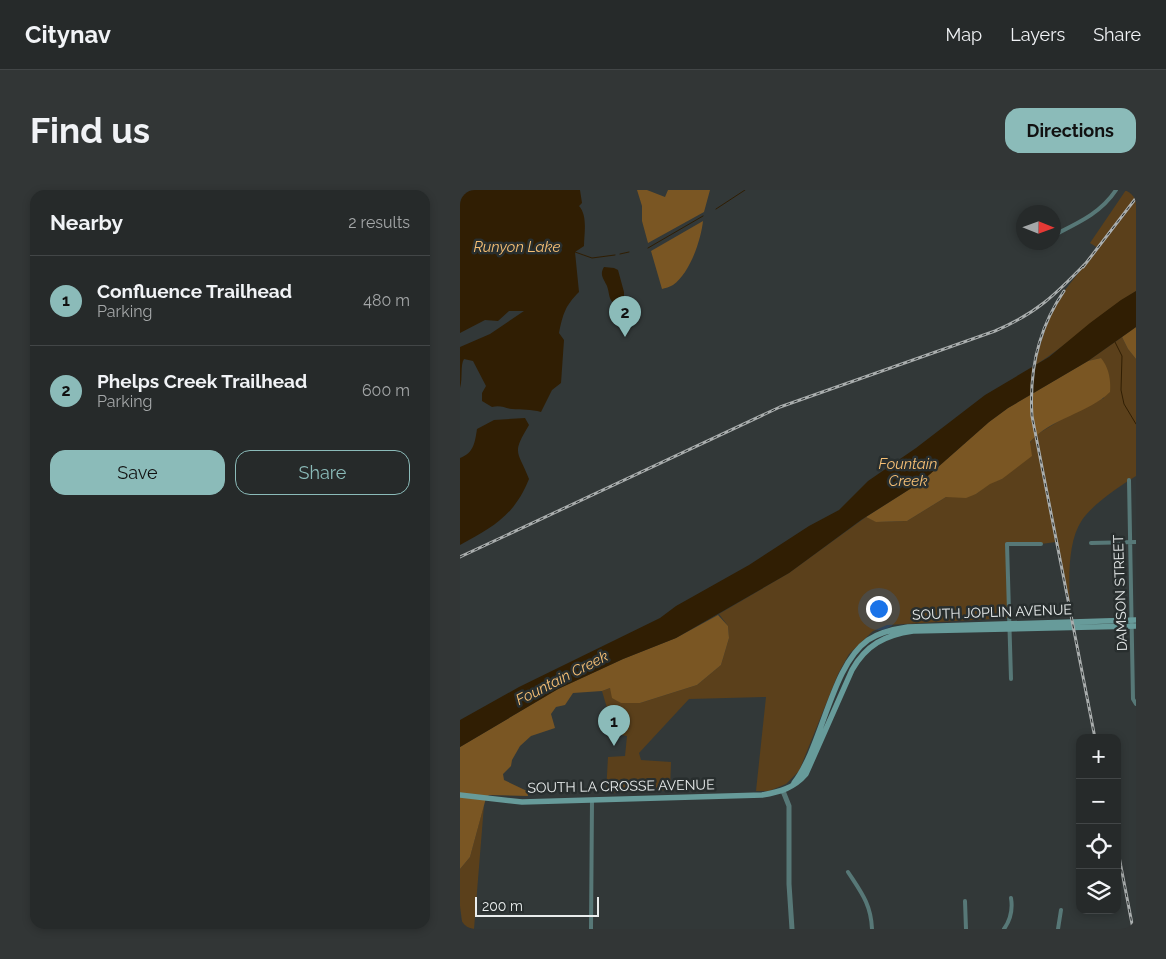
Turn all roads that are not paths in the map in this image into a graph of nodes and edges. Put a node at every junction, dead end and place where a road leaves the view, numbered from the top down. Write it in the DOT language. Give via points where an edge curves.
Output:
graph roads {
  1 [pos="1116,190"];
  2 [pos="1061,231"];
  3 [pos="1129,480"];
  4 [pos="1136,542"];
  5 [pos="1091,543"];
  6 [pos="1129,543"];
  7 [pos="1041,544"];
  8 [pos="1134,623"];
  9 [pos="1008,626"];
  10 [pos="1011,678"];
  11 [pos="1135,704"];
  12 [pos="783,791"];
  13 [pos="460,795"];
  14 [pos="592,800"];
  15 [pos="848,872"];
  16 [pos="1011,898"];
  17 [pos="965,901"];
  18 [pos="1061,910"];
  19 [pos="591,929"];
  20 [pos="792,929"];
  21 [pos="872,929"];
  22 [pos="966,929"];
  23 [pos="1004,929"];
  24 [pos="1058,929"];
  1 -- 2 [label="street" via="1098,211"];
  3 -- 6 [label="street, DAMSON STREET"];
  4 -- 6 [label="street"];
  5 -- 6 [label="street"];
  6 -- 8 [label="street, DAMSON STREET"];
  7 -- 9 [label="street" via="1007,544"];
  8 -- 9 [label="main road, SOUTH JOPLIN AVENUE"];
  8 -- 11 [label="street, DAMSON STREET"];
  9 -- 10 [label="street"];
  9 -- 12 [label="main road, SOUTH JOPLIN AVENUE" via="908,627 890,630 867,641 850,660 810,754 791,786"];
  12 -- 14 [label="main road, SOUTH LA CROSSE AVENUE" via="760,795"];
  12 -- 20 [label="street" via="789,806"];
  13 -- 14 [label="main road, SOUTH LA CROSSE AVENUE" via="522,802"];
  14 -- 19 [label="street"];
  15 -- 21 [label="street" via="866,900"];
  16 -- 23 [label="street" via="1011,918"];
  17 -- 22 [label="street"];
  18 -- 24 [label="street"];
}
